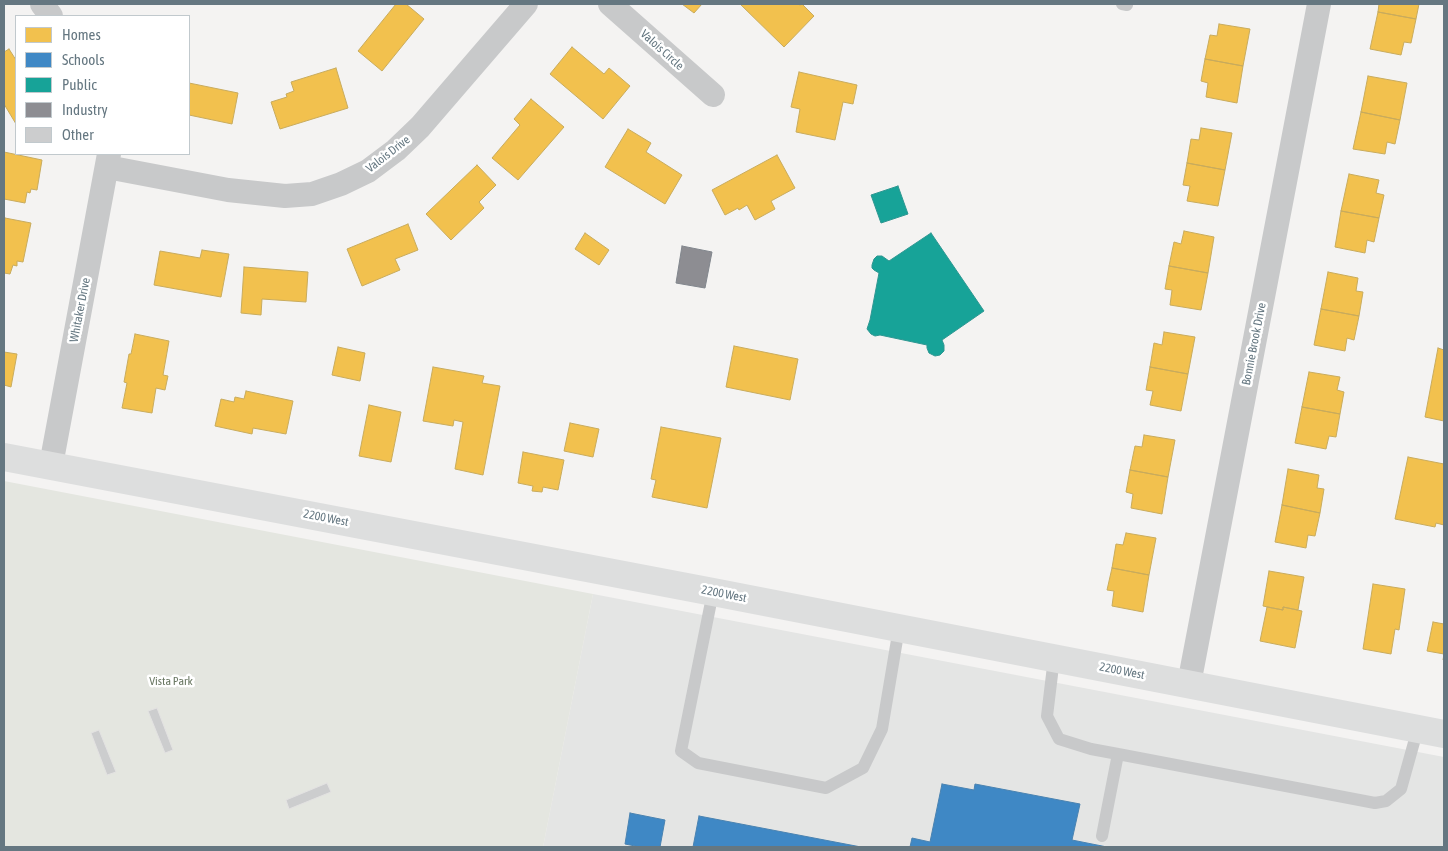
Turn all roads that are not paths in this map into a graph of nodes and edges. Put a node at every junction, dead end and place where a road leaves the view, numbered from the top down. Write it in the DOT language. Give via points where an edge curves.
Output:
graph roads {
  1 [pos="42,4"];
  2 [pos="526,4"];
  3 [pos="610,4"];
  4 [pos="1319,4"];
  5 [pos="49,15"];
  6 [pos="713,95"];
  7 [pos="108,160"];
  8 [pos="4,457"];
  9 [pos="50,465"];
  10 [pos="713,592"];
  11 [pos="899,628"];
  12 [pos="1054,658"];
  13 [pos="1189,684"];
  14 [pos="1418,728"];
  15 [pos="1444,734"];
  16 [pos="1118,754"];
  17 [pos="1102,836"];
  1 -- 5 [label="street"];
  2 -- 7 [label="street, Valois Drive" via="414,133 368,171 341,184 312,194 284,196 228,190"];
  3 -- 6 [label="street, Valois Circle"];
  4 -- 13 [label="street, Bonnie Brook Drive"];
  7 -- 9 [label="street, Whitaker Drive"];
  8 -- 9 [label="street, 2200 West"];
  9 -- 10 [label="street, 2200 West"];
  10 -- 11 [label="street, 2200 West"];
  10 -- 11 [label="lane" via="681,751 698,763 826,788 863,768 882,729"];
  11 -- 12 [label="street, 2200 West"];
  12 -- 13 [label="street, 2200 West"];
  12 -- 16 [label="lane" via="1047,716 1059,739"];
  13 -- 14 [label="street, 2200 West"];
  14 -- 15 [label="street, 2200 West"];
  14 -- 16 [label="lane" via="1401,789 1386,801 1375,803"];
  16 -- 17 [label="lane"];
}
